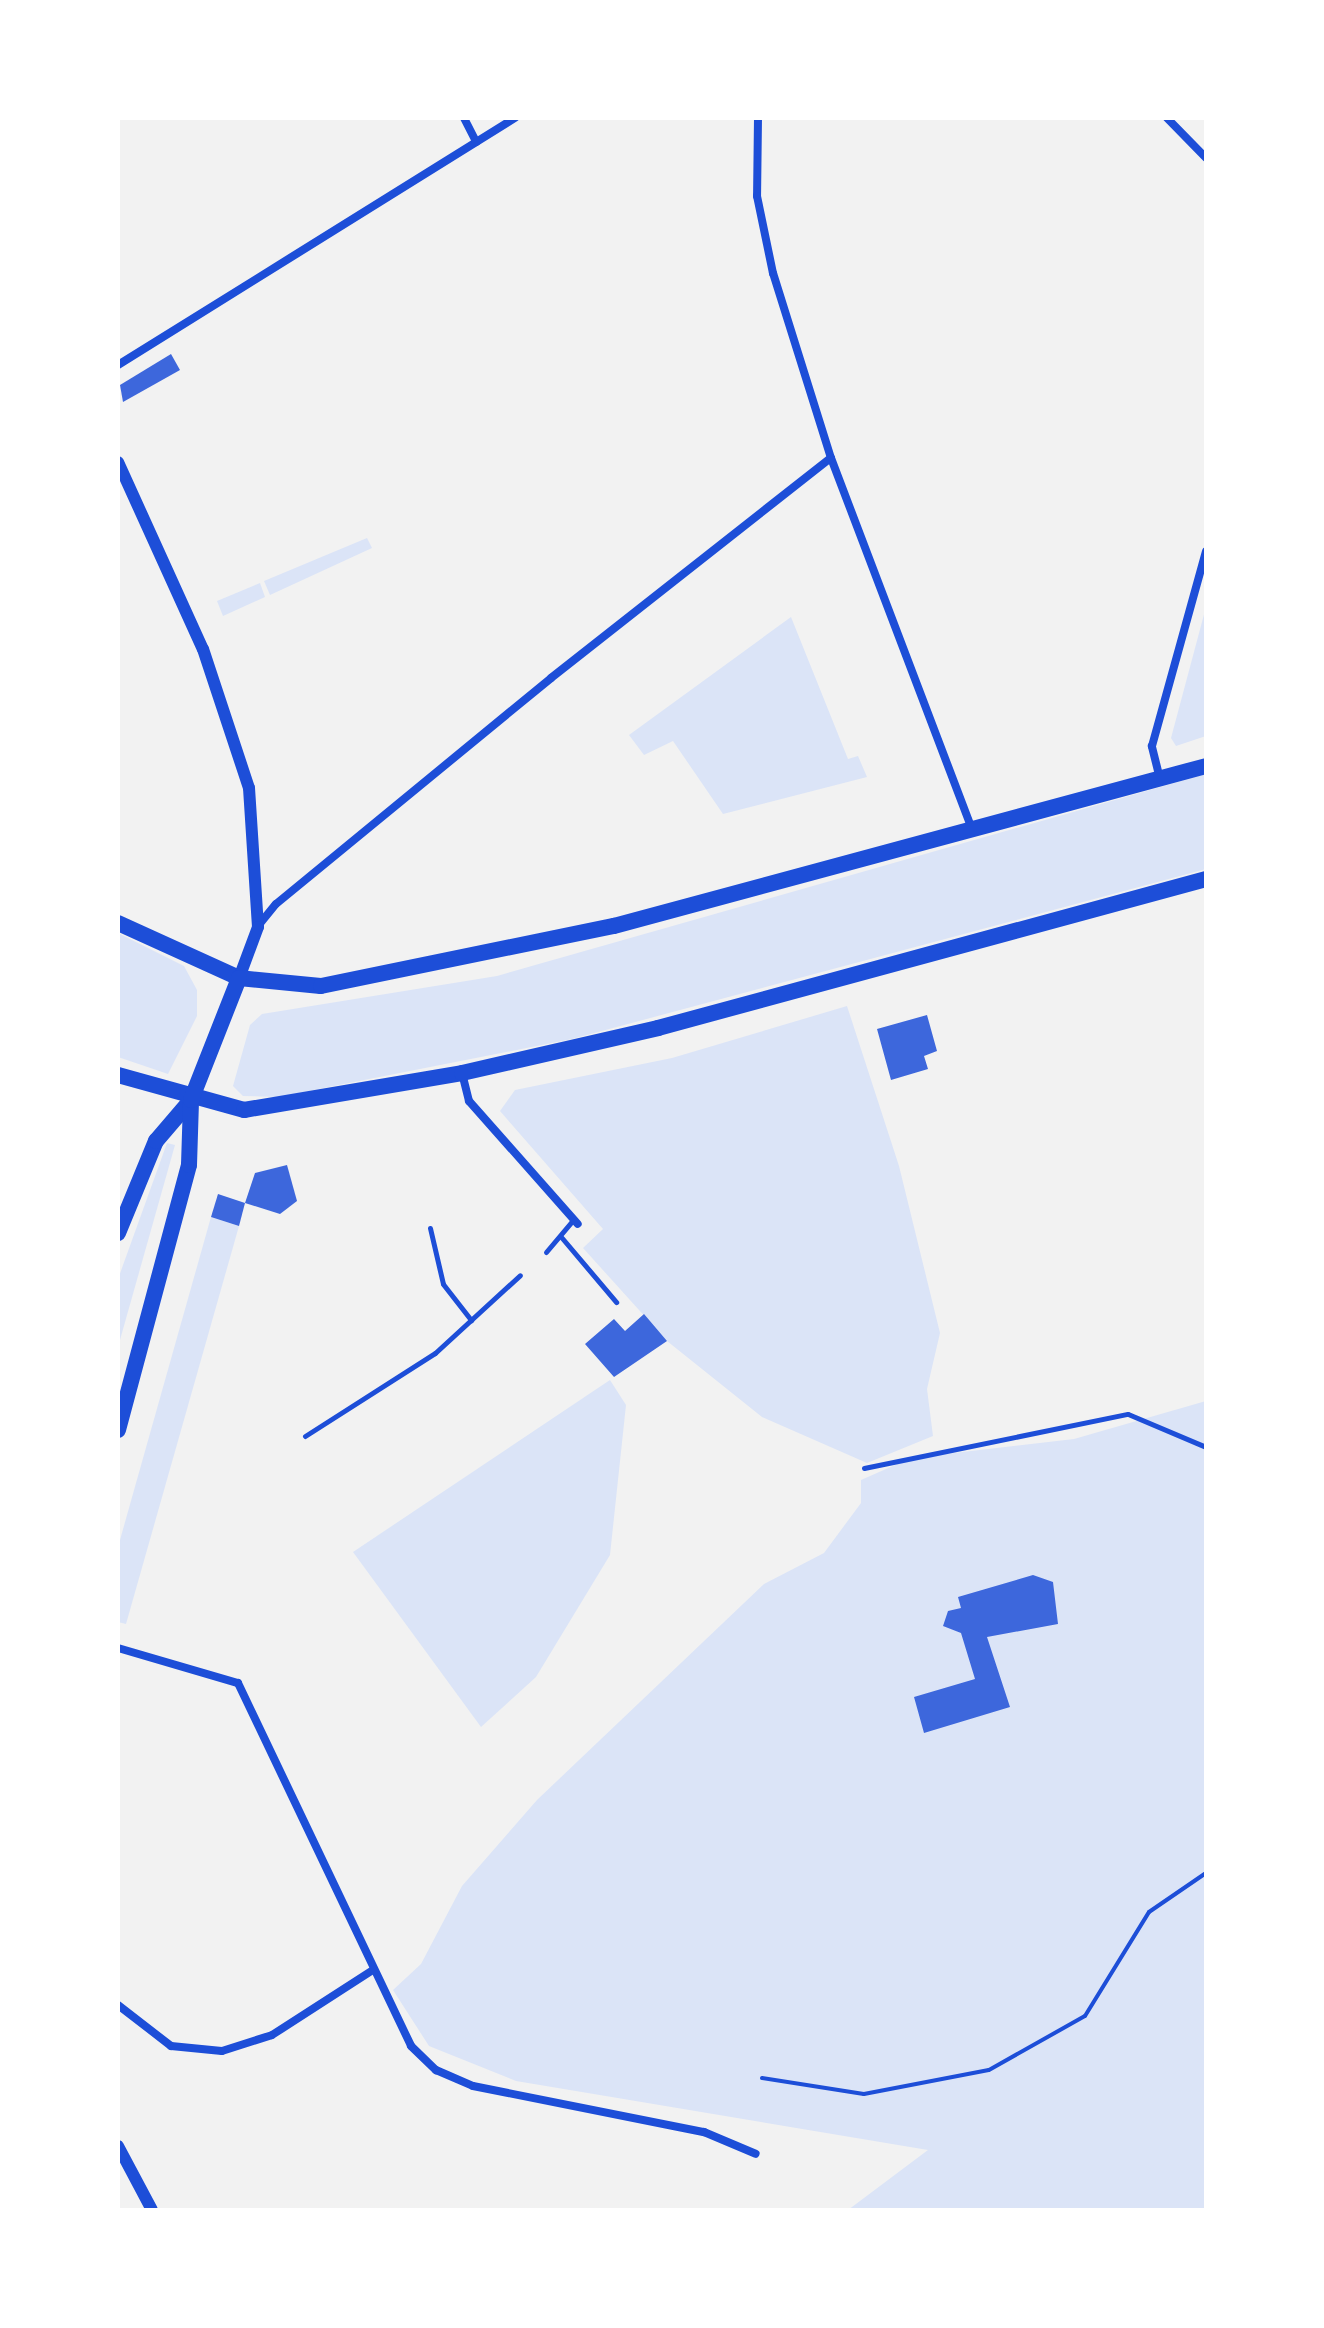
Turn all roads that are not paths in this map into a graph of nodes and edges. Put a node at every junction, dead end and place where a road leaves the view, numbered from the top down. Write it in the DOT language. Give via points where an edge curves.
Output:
graph roads {
  1 [pos="464,118"];
  2 [pos="515,118"];
  3 [pos="758,118"];
  4 [pos="1167,118"];
  5 [pos="476,142"];
  6 [pos="1206,158"];
  7 [pos="118,365"];
  8 [pos="831,458"];
  9 [pos="118,462"];
  10 [pos="1206,551"];
  11 [pos="1206,766"];
  12 [pos="1160,779"];
  13 [pos="972,829"];
  14 [pos="1206,879"];
  15 [pos="118,923"];
  16 [pos="258,927"];
  17 [pos="239,978"];
  18 [pos="462,1073"];
  19 [pos="118,1075"];
  20 [pos="191,1100"];
  21 [pos="575,1222"];
  22 [pos="430,1228"];
  23 [pos="118,1233"];
  24 [pos="562,1238"];
  25 [pos="546,1252"];
  26 [pos="520,1275"];
  27 [pos="616,1302"];
  28 [pos="471,1320"];
  29 [pos="118,1430"];
  30 [pos="305,1436"];
  31 [pos="1206,1447"];
  32 [pos="864,1468"];
  33 [pos="118,1648"];
  34 [pos="373,1970"];
  35 [pos="118,2005"];
  36 [pos="118,2146"];
  37 [pos="756,2154"];
  38 [pos="152,2210"];
  1 -- 5 [label="street"];
  2 -- 5 [label="street"];
  3 -- 8 [label="street" via="762,227"];
  4 -- 6 [label="street"];
  5 -- 7 [label="street"];
  8 -- 13 [label="street"];
  8 -- 16 [label="street" via="551,678 276,904"];
  9 -- 16 [label="street" via="229,718 253,819"];
  10 -- 12 [label="street" via="1152,746"];
  11 -- 12 [label="main road"];
  12 -- 13 [label="main road"];
  13 -- 17 [label="main road" via="466,959 304,988"];
  14 -- 18 [label="main road" via="658,1028"];
  15 -- 17 [label="main road"];
  16 -- 17 [label="street"];
  17 -- 20 [label="main road"];
  18 -- 20 [label="main road" via="244,1110"];
  18 -- 21 [label="street" via="469,1101"];
  19 -- 20 [label="main road"];
  20 -- 23 [label="main road" via="156,1141"];
  20 -- 29 [label="main road" via="189,1165"];
  21 -- 24 [label="lane"];
  22 -- 28 [label="lane" via="443,1284"];
  24 -- 25 [label="lane"];
  24 -- 27 [label="lane"];
  26 -- 28 [label="lane"];
  28 -- 30 [label="lane" via="435,1353"];
  31 -- 32 [label="lane" via="1128,1414"];
  33 -- 34 [label="street" via="238,1683"];
  34 -- 35 [label="street" via="272,2035 222,2051 171,2046"];
  34 -- 37 [label="street" via="411,2046 436,2070 473,2086 704,2132"];
  36 -- 38 [label="street"];
}
